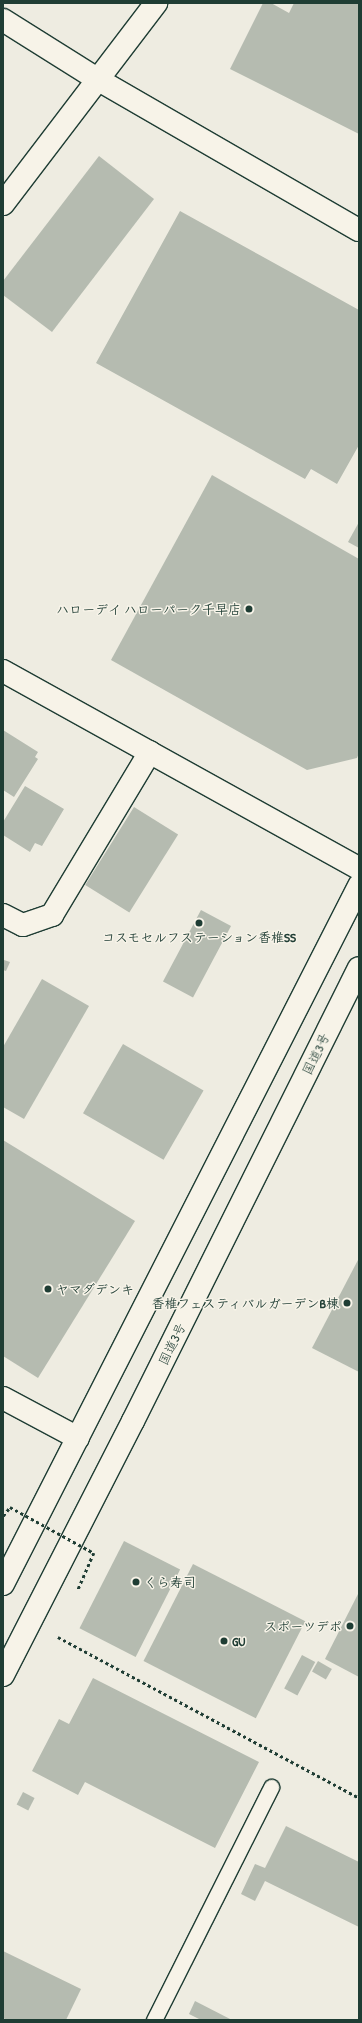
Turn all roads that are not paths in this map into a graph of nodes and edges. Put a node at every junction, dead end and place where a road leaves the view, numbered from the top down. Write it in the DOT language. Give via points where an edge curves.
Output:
graph roads {
  1 [pos="156,3"];
  2 [pos="3,20"];
  3 [pos="96,79"];
  4 [pos="3,204"];
  5 [pos="359,230"];
  6 [pos="3,670"];
  7 [pos="150,752"];
  8 [pos="359,868"];
  9 [pos="359,886"];
  10 [pos="3,915"];
  11 [pos="359,968"];
  12 [pos="3,1398"];
  13 [pos="78,1438"];
  14 [pos="3,1584"];
  15 [pos="3,1675"];
  16 [pos="271,1787"];
  17 [pos="154,2020"];
  1 -- 3 [label="main road"];
  2 -- 3 [label="main road"];
  3 -- 4 [label="main road"];
  3 -- 5 [label="main road"];
  6 -- 7 [label="main road"];
  7 -- 8 [label="main road"];
  7 -- 10 [label="main road" via="52,915 23,925"];
  9 -- 13 [label="main road"];
  11 -- 15 [label="main road, 国道3号" via="137,1414"];
  12 -- 13 [label="main road"];
  13 -- 14 [label="main road"];
  16 -- 17 [label="lane"];
}
